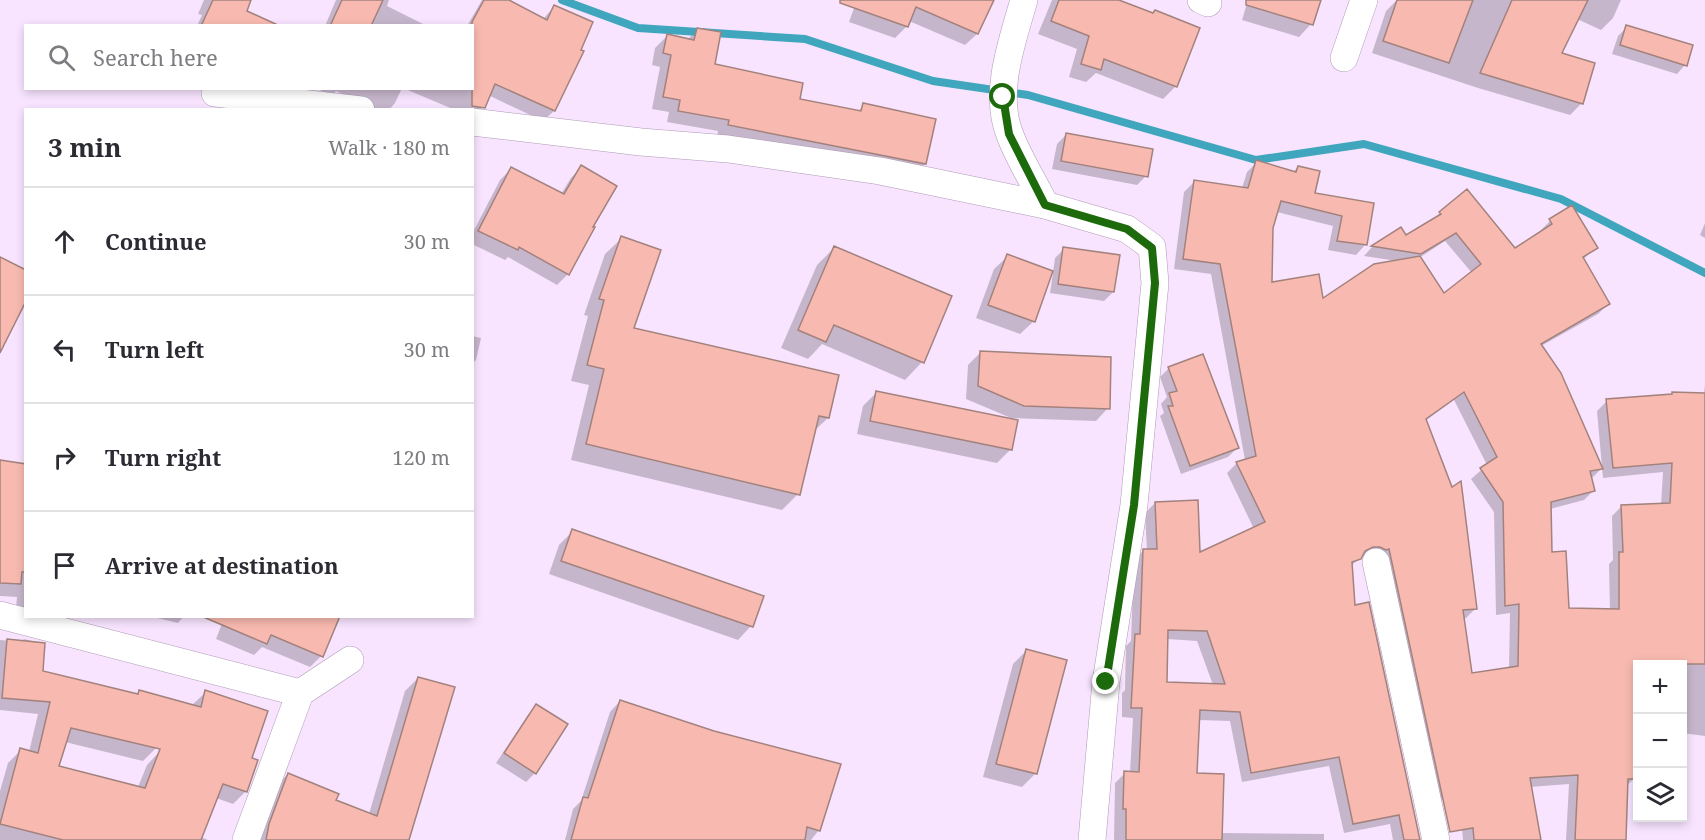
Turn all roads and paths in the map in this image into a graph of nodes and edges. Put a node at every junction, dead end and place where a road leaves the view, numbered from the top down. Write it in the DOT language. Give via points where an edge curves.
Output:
graph roads {
  1 [pos="1024,0"];
  2 [pos="1364,0"];
  3 [pos="1344,58"];
  4 [pos="215,93"];
  5 [pos="344,108"];
  6 [pos="474,122"];
  7 [pos="1045,205"];
  8 [pos="1376,562"];
  9 [pos="0,615"];
  10 [pos="350,660"];
  11 [pos="300,693"];
  12 [pos="246,840"];
  13 [pos="1092,840"];
  14 [pos="1436,840"];
  1 -- 7 [label="street" via="1003,90 1009,134"];
  2 -- 3 [label="street"];
  4 -- 5 [label="street"];
  6 -- 7 [label="street" via="740,150 880,171"];
  7 -- 13 [label="street" via="1127,229 1144,241 1152,248 1155,283 1134,505 1106,682"];
  8 -- 14 [label="street"];
  9 -- 11 [label="street"];
  10 -- 11 [label="street"];
  11 -- 12 [label="street"];
}
